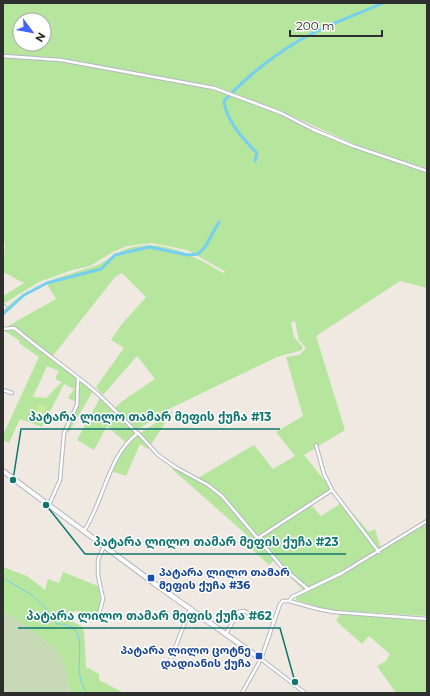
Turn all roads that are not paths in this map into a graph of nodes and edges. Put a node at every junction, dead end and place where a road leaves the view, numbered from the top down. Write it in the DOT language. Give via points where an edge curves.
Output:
graph roads {
  1 [pos="3,56"];
  2 [pos="427,171"];
  3 [pos="3,329"];
  4 [pos="78,377"];
  5 [pos="3,390"];
  6 [pos="12,393"];
  7 [pos="138,433"];
  8 [pos="316,445"];
  9 [pos="3,471"];
  10 [pos="332,490"];
  11 [pos="49,505"];
  12 [pos="427,521"];
  13 [pos="84,531"];
  14 [pos="258,538"];
  15 [pos="104,546"];
  16 [pos="379,552"];
  17 [pos="308,590"];
  18 [pos="289,601"];
  19 [pos="190,609"];
  20 [pos="250,614"];
  21 [pos="98,618"];
  22 [pos="427,619"];
  23 [pos="226,634"];
  24 [pos="260,659"];
  25 [pos="167,669"];
  26 [pos="242,693"];
  27 [pos="305,693"];
  1 -- 2 [label="street" via="61,60 214,88 281,113 353,146"];
  3 -- 4 [label="street" via="18,331"];
  4 -- 7 [label="street"];
  4 -- 11 [label="street" via="77,405 64,433 60,480"];
  5 -- 6 [label="street"];
  7 -- 13 [label="street" via="128,441 113,466"];
  7 -- 14 [label="street" via="158,455 214,490"];
  8 -- 10 [label="street" via="324,474"];
  9 -- 11 [label="street"];
  10 -- 14 [label="street"];
  10 -- 16 [label="street"];
  11 -- 13 [label="street"];
  12 -- 16 [label="street"];
  13 -- 15 [label="street"];
  14 -- 17 [label="street" via="282,567"];
  15 -- 19 [label="street"];
  15 -- 21 [label="street" via="98,560 103,599"];
  16 -- 17 [label="street"];
  17 -- 18 [label="street"];
  18 -- 22 [label="street" via="334,612"];
  18 -- 24 [label="street" via="280,604"];
  19 -- 23 [label="street"];
  19 -- 25 [label="street"];
  20 -- 23 [label="street" via="238,612"];
  23 -- 24 [label="street"];
  24 -- 26 [label="street"];
  24 -- 27 [label="street"];
}
